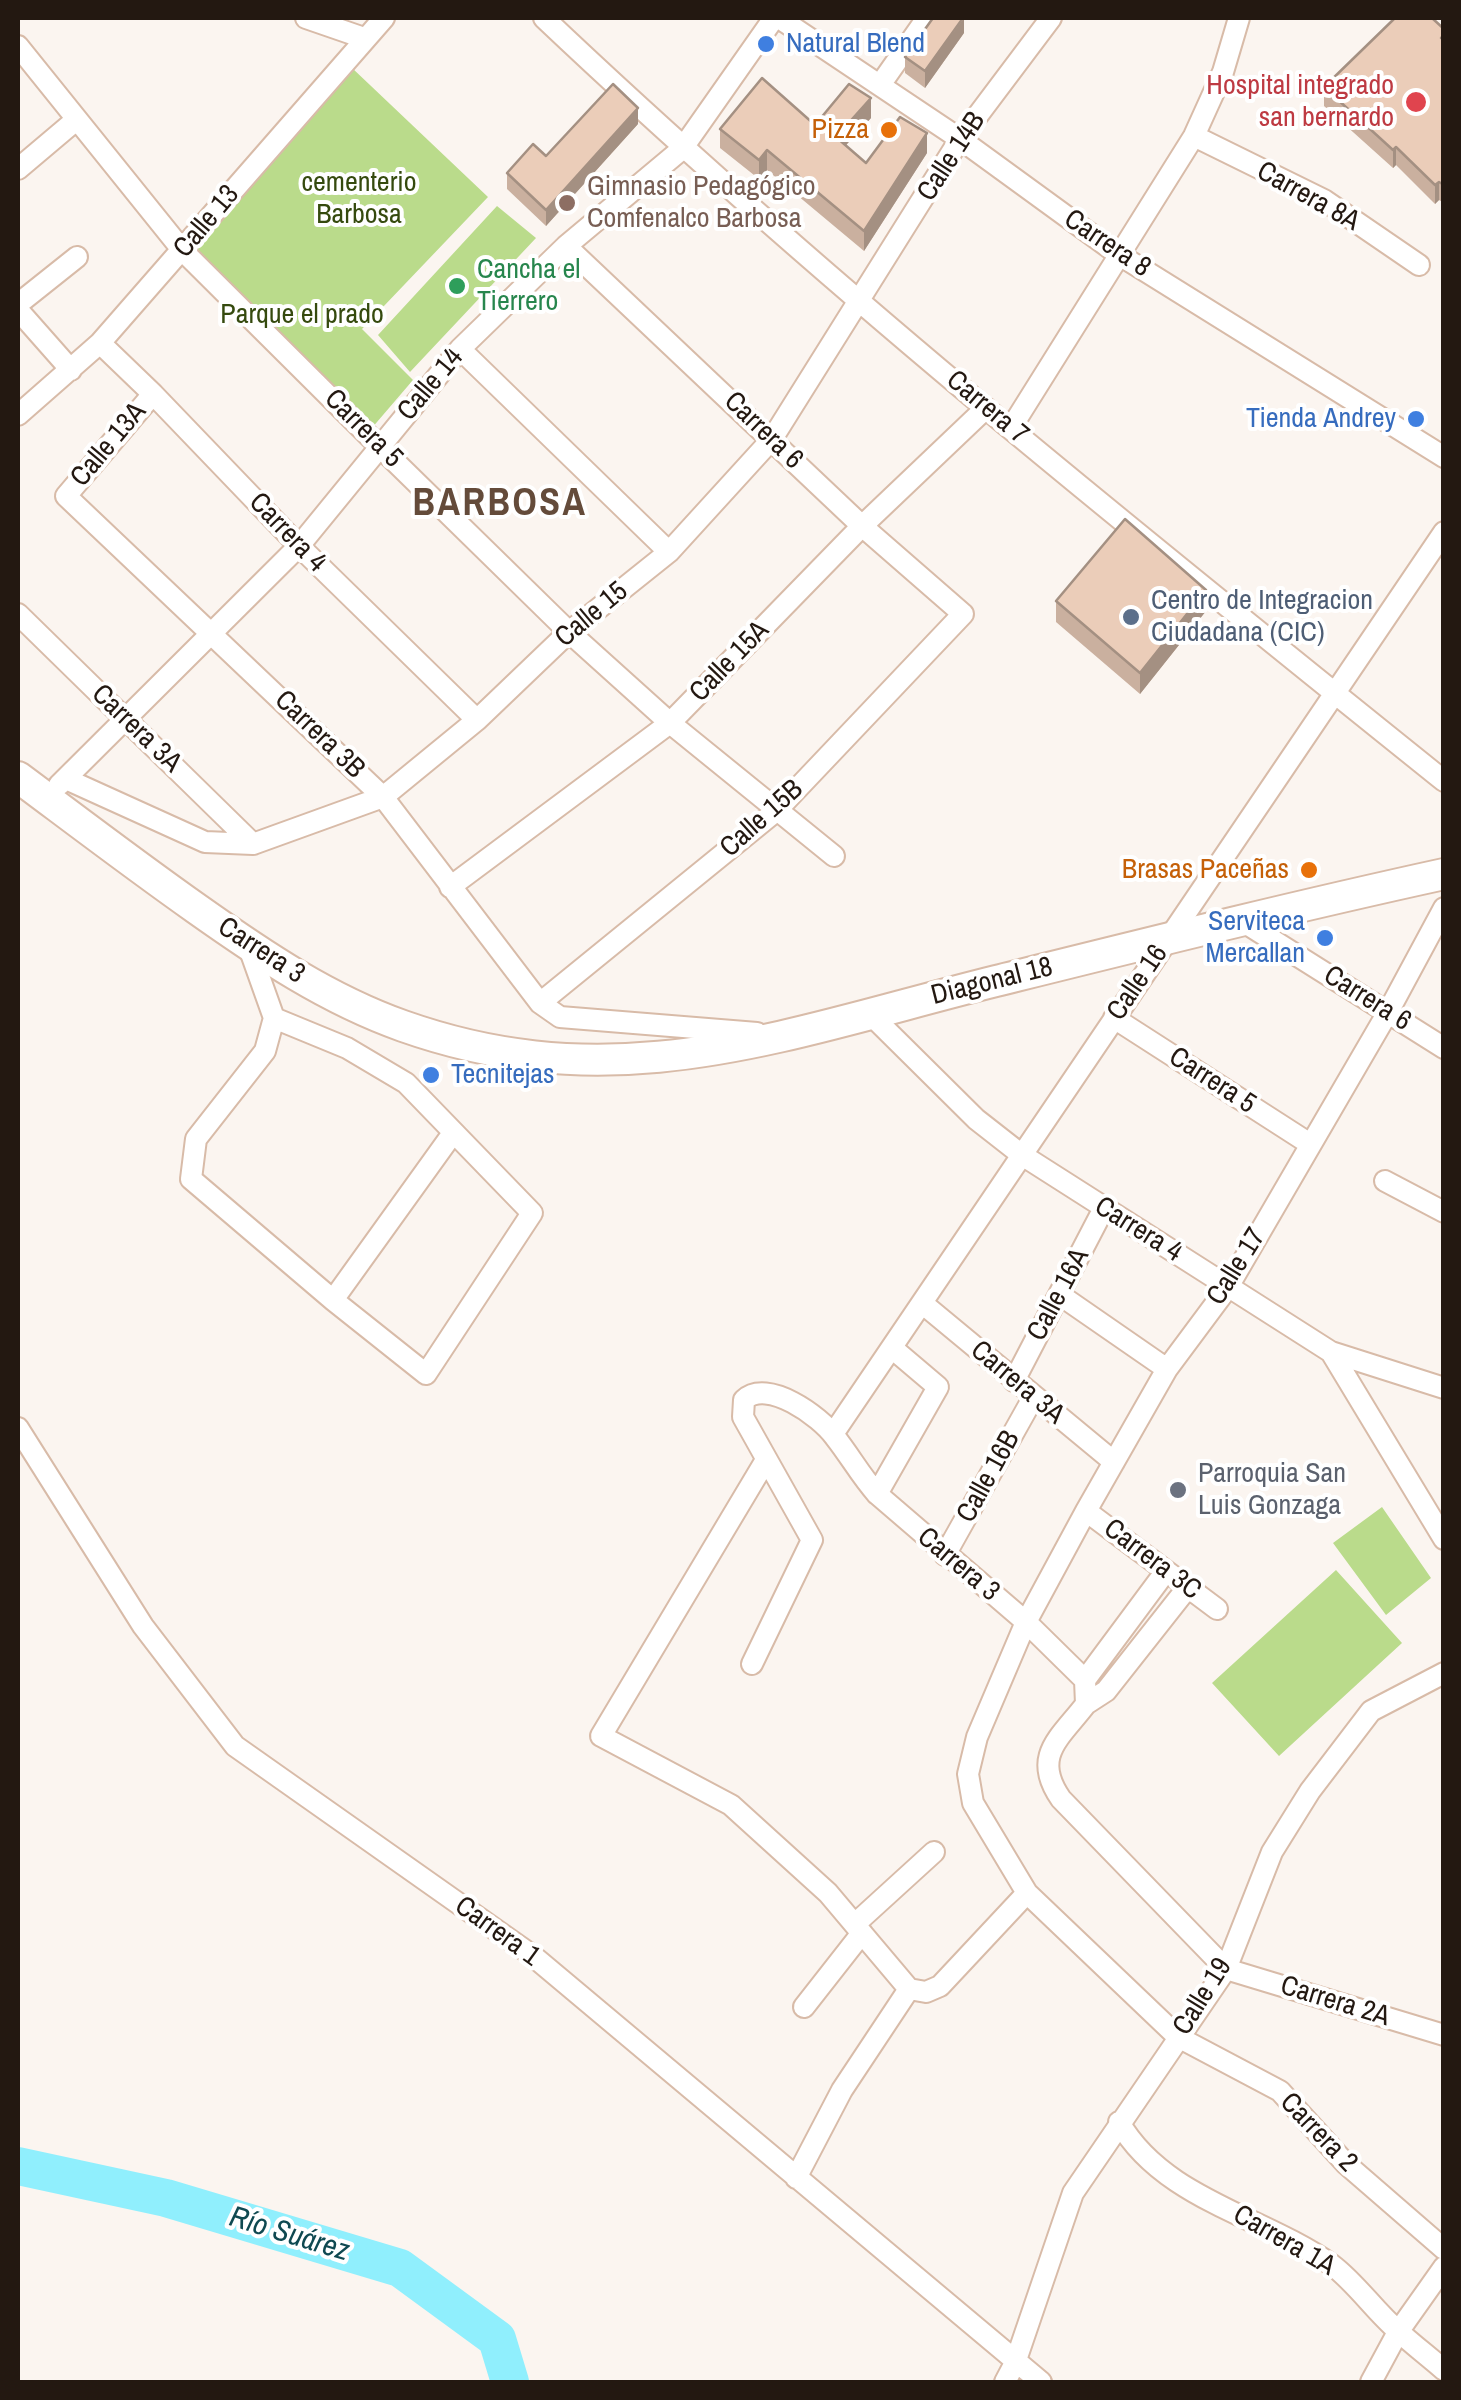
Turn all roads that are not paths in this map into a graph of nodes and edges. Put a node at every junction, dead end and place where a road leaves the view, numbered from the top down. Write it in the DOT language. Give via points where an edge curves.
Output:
graph roads {
  1 [pos="306,18"];
  2 [pos="384,18"];
  3 [pos="544,18"];
  4 [pos="777,18"];
  5 [pos="926,18"];
  6 [pos="1051,18"];
  7 [pos="1240,18"];
  8 [pos="364,38"];
  9 [pos="18,46"];
  10 [pos="880,86"];
  11 [pos="76,120"];
  12 [pos="1194,136"];
  13 [pos="960,140"];
  14 [pos="682,149"];
  15 [pos="18,169"];
  16 [pos="566,246"];
  17 [pos="183,251"];
  18 [pos="1118,254"];
  19 [pos="77,257"];
  20 [pos="1419,264"];
  21 [pos="860,302"];
  22 [pos="18,307"];
  23 [pos="100,343"];
  24 [pos="460,349"];
  25 [pos="71,370"];
  26 [pos="153,394"];
  27 [pos="986,408"];
  28 [pos="18,415"];
  29 [pos="1011,428"];
  30 [pos="772,439"];
  31 [pos="380,447"];
  32 [pos="1444,457"];
  33 [pos="66,496"];
  34 [pos="862,526"];
  35 [pos="1444,532"];
  36 [pos="299,546"];
  37 [pos="669,552"];
  38 [pos="18,614"];
  39 [pos="963,614"];
  40 [pos="212,632"];
  41 [pos="570,632"];
  42 [pos="1334,694"];
  43 [pos="128,720"];
  44 [pos="477,720"];
  45 [pos="670,723"];
  46 [pos="18,777"];
  47 [pos="1444,782"];
  48 [pos="56,789"];
  49 [pos="382,797"];
  50 [pos="776,811"];
  51 [pos="253,844"];
  52 [pos="834,856"];
  53 [pos="1444,874"];
  54 [pos="450,886"];
  55 [pos="1444,908"];
  56 [pos="1239,919"];
  57 [pos="1168,938"];
  58 [pos="248,945"];
  59 [pos="540,1003"];
  60 [pos="1388,1012"];
  61 [pos="870,1013"];
  62 [pos="274,1018"];
  63 [pos="1114,1018"];
  64 [pos="785,1035"];
  65 [pos="1444,1048"];
  66 [pos="537,1058"];
  67 [pos="453,1133"];
  68 [pos="1310,1144"];
  69 [pos="1022,1155"];
  70 [pos="1385,1181"];
  71 [pos="1104,1208"];
  72 [pos="1444,1212"];
  73 [pos="1228,1287"];
  74 [pos="1060,1295"];
  75 [pos="333,1300"];
  76 [pos="922,1303"];
  77 [pos="892,1348"];
  78 [pos="1331,1352"];
  79 [pos="1167,1368"];
  80 [pos="1014,1381"];
  81 [pos="1444,1388"];
  82 [pos="1033,1398"];
  83 [pos="18,1428"];
  84 [pos="833,1434"];
  85 [pos="766,1460"];
  86 [pos="1114,1462"];
  87 [pos="877,1494"];
  88 [pos="1086,1512"];
  89 [pos="1444,1539"];
  90 [pos="945,1556"];
  91 [pos="1166,1571"];
  92 [pos="1188,1587"];
  93 [pos="1218,1610"];
  94 [pos="1026,1622"];
  95 [pos="752,1664"];
  96 [pos="1439,1683"];
  97 [pos="1086,1691"];
  98 [pos="934,1852"];
  99 [pos="1027,1893"];
  100 [pos="858,1928"];
  101 [pos="1226,1969"];
  102 [pos="909,1989"];
  103 [pos="804,2007"];
  104 [pos="1444,2034"];
  105 [pos="1178,2037"];
  106 [pos="1118,2122"];
  107 [pos="796,2178"];
  108 [pos="1444,2249"];
  109 [pos="1444,2267"];
  110 [pos="1398,2332"];
  111 [pos="1444,2370"];
  112 [pos="1010,2373"];
  113 [pos="1041,2382"];
  114 [pos="1371,2382"];
  1 -- 8 [label="street"];
  2 -- 8 [label="street, Calle 13"];
  3 -- 14 [label="street, Carrera 7"];
  4 -- 10 [label="street, Carrera 8"];
  4 -- 14 [label="street, Calle 14"];
  5 -- 10 [label="street"];
  6 -- 13 [label="street, Calle 14B"];
  7 -- 12 [label="street"];
  8 -- 17 [label="street, Calle 13"];
  9 -- 11 [label="street, Carrera 5"];
  10 -- 13 [label="street, Carrera 8"];
  11 -- 15 [label="street"];
  11 -- 17 [label="street, Carrera 5"];
  12 -- 18 [label="street"];
  12 -- 20 [label="street, Carrera 8A" via="1324,200"];
  13 -- 18 [label="street, Carrera 8"];
  13 -- 21 [label="street, Calle 14B"];
  14 -- 16 [label="street, Calle 14"];
  14 -- 21 [label="street, Carrera 7"];
  16 -- 24 [label="street, Calle 14"];
  16 -- 30 [label="street, Carrera 6"];
  17 -- 23 [label="street, Calle 13"];
  17 -- 31 [label="street, Carrera 5"];
  18 -- 29 [label="street"];
  18 -- 32 [label="street, Carrera 8"];
  19 -- 22 [label="street"];
  21 -- 27 [label="street, Carrera 7"];
  21 -- 30 [label="street, Calle 15"];
  22 -- 25 [label="street"];
  23 -- 25 [label="street, Calle 13"];
  23 -- 26 [label="street, Carrera 4"];
  24 -- 31 [label="street, Calle 14"];
  24 -- 37 [label="street"];
  25 -- 28 [label="street, Calle 13"];
  26 -- 33 [label="street, Calle 13A"];
  26 -- 36 [label="street, Carrera 4"];
  27 -- 29 [label="street, Carrera 7"];
  27 -- 34 [label="street, Calle 15A"];
  29 -- 42 [label="street, Carrera 7"];
  30 -- 34 [label="street, Carrera 6"];
  30 -- 37 [label="street, Calle 15"];
  31 -- 36 [label="street, Calle 14"];
  31 -- 41 [label="street, Carrera 5"];
  33 -- 40 [label="street, Carrera 3B"];
  34 -- 39 [label="street, Carrera 6"];
  34 -- 45 [label="street, Calle 15A"];
  35 -- 42 [label="street, Calle 16"];
  36 -- 40 [label="street, Calle 14"];
  36 -- 44 [label="street, Carrera 4"];
  37 -- 41 [label="street, Calle 15"];
  38 -- 43 [label="street, Carrera 3A"];
  39 -- 50 [label="street, Calle 15B"];
  40 -- 43 [label="street, Calle 14"];
  40 -- 49 [label="street, Carrera 3B"];
  41 -- 44 [label="street, Calle 15"];
  41 -- 45 [label="street, Carrera 5"];
  42 -- 47 [label="street, Carrera 7"];
  42 -- 57 [label="street, Calle 16"];
  43 -- 48 [label="street, Calle 14"];
  43 -- 51 [label="street, Carrera 3A"];
  44 -- 49 [label="street, Calle 15"];
  45 -- 50 [label="street, Carrera 5"];
  45 -- 54 [label="street, Calle 15A"];
  46 -- 48 [label="main road, Carrera 3"];
  48 -- 51 [label="street" via="205,842"];
  48 -- 58 [label="main road, Carrera 3"];
  49 -- 51 [label="street, Calle 15"];
  49 -- 54 [label="street, Carrera 3B"];
  50 -- 52 [label="street, Carrera 5"];
  50 -- 59 [label="street, Calle 15B"];
  53 -- 56 [label="main road, Diagonal 18"];
  54 -- 59 [label="street, Carrera 3B"];
  55 -- 60 [label="street, Calle 17"];
  56 -- 57 [label="main road, Diagonal 18"];
  56 -- 60 [label="street, Carrera 6"];
  57 -- 61 [label="main road, Diagonal 18"];
  57 -- 63 [label="street, Calle 16"];
  58 -- 62 [label="street"];
  58 -- 66 [label="main road, Carrera 3" via="322,991 401,1026"];
  59 -- 64 [label="street" via="560,1017"];
  60 -- 65 [label="street, Carrera 6"];
  60 -- 68 [label="street, Calle 17"];
  61 -- 64 [label="main road, Diagonal 18"];
  61 -- 69 [label="street, Carrera 4" via="976,1120"];
  62 -- 67 [label="street" via="348,1048 406,1083"];
  62 -- 75 [label="street" via="265,1052 196,1139 191,1179"];
  63 -- 68 [label="street, Carrera 5"];
  63 -- 69 [label="street, Calle 16"];
  64 -- 66 [label="main road, Diagonal 18" via="657,1059"];
  67 -- 75 [label="street"];
  67 -- 75 [label="street" via="532,1213 426,1374"];
  68 -- 73 [label="street, Calle 17"];
  69 -- 71 [label="street, Carrera 4"];
  69 -- 76 [label="street, Calle 16"];
  70 -- 72 [label="street"];
  71 -- 73 [label="street, Carrera 4"];
  71 -- 74 [label="street, Calle 16A"];
  73 -- 78 [label="street, Carrera 4"];
  73 -- 79 [label="street, Calle 17"];
  74 -- 79 [label="street"];
  74 -- 80 [label="street, Calle 16A"];
  76 -- 77 [label="street, Calle 16"];
  76 -- 80 [label="street, Carrera 3A"];
  77 -- 84 [label="street, Calle 16"];
  77 -- 87 [label="street, Carrera 3A" via="938,1387"];
  78 -- 81 [label="street, Carrera 4"];
  78 -- 89 [label="street"];
  79 -- 86 [label="street, Calle 17"];
  80 -- 82 [label="street, Carrera 3A"];
  82 -- 86 [label="street, Carrera 3A"];
  82 -- 90 [label="street, Calle 16B"];
  83 -- 107 [label="street, Carrera 1" via="143,1626 235,1746 533,1956"];
  84 -- 85 [label="street" via="782,1396 752,1392 743,1417"];
  84 -- 87 [label="street, Carrera 3"];
  85 -- 95 [label="street" via="812,1540"];
  85 -- 100 [label="street" via="601,1736 731,1805"];
  86 -- 88 [label="street, Calle 17"];
  87 -- 90 [label="street, Carrera 3"];
  88 -- 91 [label="street, Carrera 3C"];
  88 -- 94 [label="street, Calle 17"];
  90 -- 94 [label="street, Carrera 3"];
  91 -- 92 [label="street, Carrera 3C"];
  91 -- 97 [label="street"];
  92 -- 93 [label="street, Carrera 3C"];
  92 -- 97 [label="street" via="1106,1691"];
  94 -- 97 [label="street, Carrera 3"];
  94 -- 99 [label="street, Calle 17" via="968,1774 973,1804"];
  96 -- 101 [label="street, Calle 19" via="1371,1710 1310,1791 1272,1852"];
  97 -- 101 [label="street" via="1046,1760 1050,1784"];
  98 -- 100 [label="street"];
  99 -- 102 [label="street" via="940,1986"];
  99 -- 105 [label="street, Carrera 2"];
  100 -- 102 [label="street"];
  100 -- 103 [label="street"];
  101 -- 104 [label="street, Carrera 2A"];
  101 -- 105 [label="street, Calle 19"];
  102 -- 107 [label="street" via="842,2090"];
  105 -- 106 [label="street, Calle 19"];
  105 -- 108 [label="street, Carrera 2" via="1280,2091 1346,2164"];
  106 -- 110 [label="street, Carrera 1A" via="1164,2175 1311,2251"];
  106 -- 112 [label="street, Calle 19" via="1072,2192"];
  107 -- 112 [label="street, Carrera 1"];
  109 -- 110 [label="street"];
  110 -- 111 [label="street, Carrera 1A"];
  110 -- 114 [label="street"];
  112 -- 113 [label="street, Carrera 1"];
}
